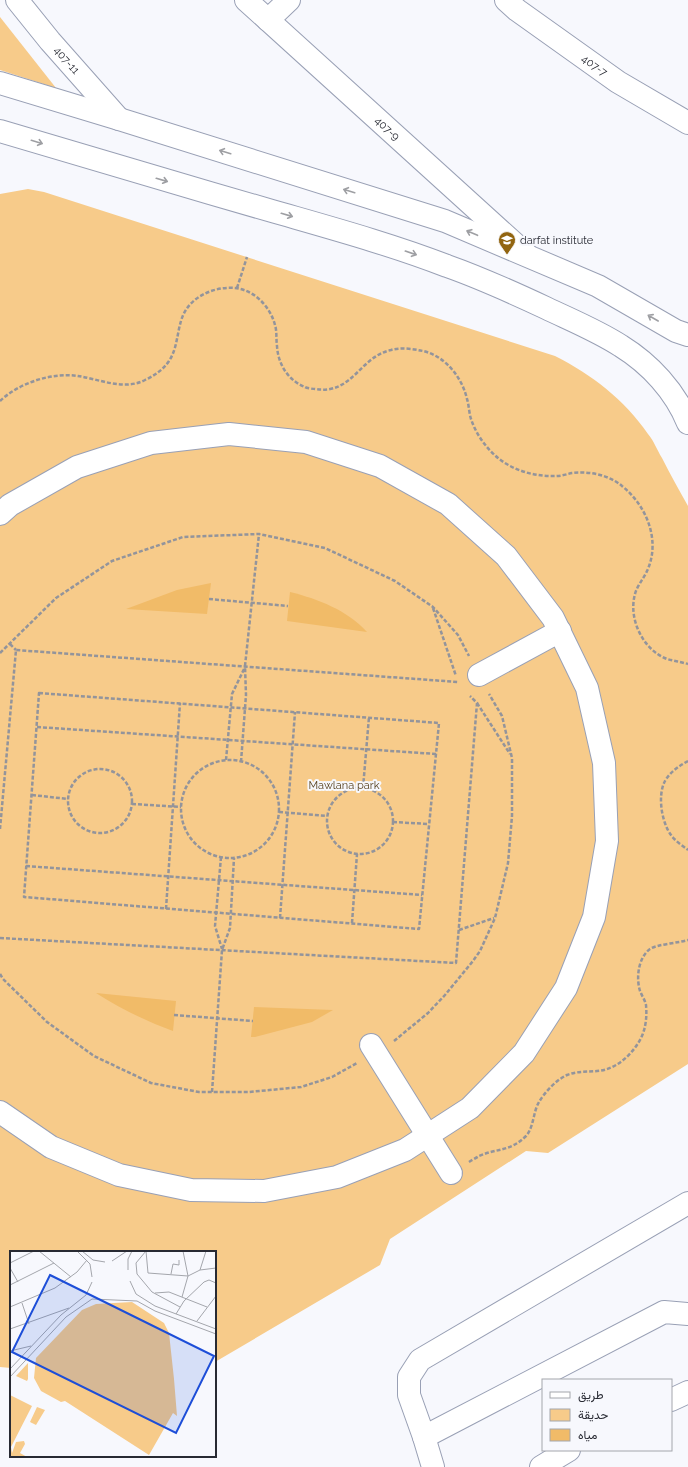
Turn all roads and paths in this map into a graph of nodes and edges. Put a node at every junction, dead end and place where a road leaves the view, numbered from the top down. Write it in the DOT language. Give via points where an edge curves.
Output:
graph roads {
  1 [pos="17,0"];
  2 [pos="246,0"];
  3 [pos="289,0"];
  4 [pos="506,0"];
  5 [pos="268,20"];
  6 [pos="0,83"];
  7 [pos="119,119"];
  8 [pos="688,123"];
  9 [pos="0,131"];
  10 [pos="247,256"];
  11 [pos="529,256"];
  12 [pos="237,288"];
  13 [pos="688,335"];
  14 [pos="0,402"];
  15 [pos="688,423"];
  16 [pos="0,514"];
  17 [pos="259,534"];
  18 [pos="209,599"];
  19 [pos="252,602"];
  20 [pos="288,606"];
  21 [pos="433,607"];
  22 [pos="560,631"];
  23 [pos="458,635"];
  24 [pos="10,644"];
  25 [pos="16,650"];
  26 [pos="0,653"];
  27 [pos="688,664"];
  28 [pos="245,666"];
  29 [pos="458,682"];
  30 [pos="470,685"];
  31 [pos="180,703"];
  32 [pos="477,703"];
  33 [pos="231,707"];
  34 [pos="245,708"];
  35 [pos="295,712"];
  36 [pos="502,716"];
  37 [pos="369,718"];
  38 [pos="37,727"];
  39 [pos="178,737"];
  40 [pos="228,740"];
  41 [pos="243,741"];
  42 [pos="293,744"];
  43 [pos="366,750"];
  44 [pos="436,754"];
  45 [pos="512,758"];
  46 [pos="226,760"];
  47 [pos="688,761"];
  48 [pos="241,762"];
  49 [pos="363,788"];
  50 [pos="32,795"];
  51 [pos="68,799"];
  52 [pos="132,804"];
  53 [pos="173,807"];
  54 [pos="181,807"];
  55 [pos="279,812"];
  56 [pos="288,813"];
  57 [pos="327,816"];
  58 [pos="393,822"];
  59 [pos="429,824"];
  60 [pos="0,829"];
  61 [pos="688,850"];
  62 [pos="357,854"];
  63 [pos="221,857"];
  64 [pos="234,858"];
  65 [pos="26,866"];
  66 [pos="168,877"];
  67 [pos="219,880"];
  68 [pos="233,882"];
  69 [pos="282,885"];
  70 [pos="354,891"];
  71 [pos="422,895"];
  72 [pos="166,909"];
  73 [pos="217,913"];
  74 [pos="231,914"];
  75 [pos="280,918"];
  76 [pos="495,918"];
  77 [pos="352,923"];
  78 [pos="459,930"];
  79 [pos="0,938"];
  80 [pos="688,940"];
  81 [pos="222,950"];
  82 [pos="0,974"];
  83 [pos="174,1015"];
  84 [pos="217,1018"];
  85 [pos="253,1020"];
  86 [pos="373,1049"];
  87 [pos="212,1092"];
  88 [pos="0,1112"];
  89 [pos="427,1136"];
  90 [pos="451,1173"];
  91 [pos="688,1203"];
  92 [pos="688,1314"];
  93 [pos="688,1392"];
  94 [pos="672,1400"];
  95 [pos="424,1436"];
  96 [pos="567,1451"];
  97 [pos="433,1467"];
  98 [pos="541,1467"];
  1 -- 7 [label="street, 407-11"];
  2 -- 5 [label="street, 407-9"];
  3 -- 5 [label="street"];
  4 -- 8 [label="street, 407-7" via="618,82"];
  5 -- 11 [label="street, 407-9"];
  6 -- 7 [label="street"];
  11 -- 7 [label="street, one-way" via="445,221"];
  9 -- 15 [label="street, one-way" via="370,239 449,266 528,299 627,350 648,366 666,385 683,410"];
  10 -- 12 [label="path"];
  13 -- 11 [label="street, one-way" via="676,331 598,286"];
  12 -- 14 [label="path" via="222,287 206,292 191,303 182,317 170,359 159,373 140,383 123,385 75,375 49,376 5,396"];
  12 -- 27 [label="path" via="259,298 270,311 276,326 279,360 284,371 305,387 322,390 340,387 377,356 391,350 406,348 424,351 437,356 451,368 461,382 478,434 500,460 518,471 557,476 573,473 593,474 620,485 633,496 646,515 651,530 653,550 648,569 635,594 633,610 636,626 642,639 653,650 666,658"];
  16 -- 22 [label="street" via="10,505 77,467 151,442 229,434 306,442 380,466 448,504 506,556"];
  17 -- 19 [label="path"];
  17 -- 21 [label="path" via="325,548 395,581"];
  17 -- 24 [label="path" via="183,537 112,561 56,598"];
  18 -- 19 [label="path"];
  19 -- 20 [label="path"];
  19 -- 28 [label="path"];
  21 -- 23 [label="path"];
  21 -- 29 [label="path"];
  22 -- 30 [label="street"];
  22 -- 89 [label="street" via="586,688 604,763 608,840 594,917 566,988 524,1053 470,1108"];
  24 -- 25 [label="path"];
  24 -- 26 [label="path"];
  25 -- 28 [label="path"];
  25 -- 60 [label="path"];
  28 -- 29 [label="path"];
  28 -- 33 [label="path" via="232,694"];
  28 -- 34 [label="path"];
  29 -- 30 [label="path"];
  30 -- 32 [label="path"];
  31 -- 33 [label="path"];
  31 -- 38 [label="path" via="40,693"];
  31 -- 39 [label="path"];
  32 -- 45 [label="path"];
  32 -- 78 [label="path"];
  33 -- 34 [label="path"];
  33 -- 40 [label="path"];
  34 -- 35 [label="path"];
  34 -- 41 [label="path"];
  35 -- 37 [label="path"];
  35 -- 42 [label="path"];
  36 -- 45 [label="path"];
  37 -- 43 [label="path"];
  37 -- 44 [label="path" via="439,723"];
  38 -- 39 [label="path"];
  38 -- 50 [label="path"];
  39 -- 40 [label="path"];
  39 -- 53 [label="path"];
  40 -- 41 [label="path"];
  40 -- 46 [label="path"];
  41 -- 42 [label="path"];
  41 -- 48 [label="path"];
  42 -- 43 [label="path"];
  42 -- 56 [label="path"];
  43 -- 44 [label="path"];
  43 -- 49 [label="path"];
  44 -- 59 [label="path"];
  45 -- 76 [label="path" via="512,816 508,863"];
  46 -- 48 [label="path"];
  46 -- 54 [label="path" via="204,767 192,778 184,792"];
  47 -- 61 [label="path" via="675,769 664,782 660,800 663,817 671,835"];
  48 -- 55 [label="path" via="250,764 264,774 274,787"];
  49 -- 57 [label="path" via="346,790 337,796 330,805"];
  49 -- 58 [label="path" via="378,793 386,801"];
  50 -- 51 [label="path"];
  50 -- 65 [label="path"];
  51 -- 52 [label="path" via="72,818 79,826 98,834 119,828 127,820"];
  51 -- 52 [label="path" via="70,789 83,773 103,769 123,778 130,787"];
  52 -- 53 [label="path"];
  53 -- 54 [label="path"];
  53 -- 66 [label="path"];
  54 -- 63 [label="path" via="182,823 190,837 200,849"];
  55 -- 56 [label="path"];
  55 -- 64 [label="path" via="279,820 272,835 261,848 247,856"];
  56 -- 57 [label="path"];
  56 -- 69 [label="path"];
  57 -- 62 [label="path" via="331,837 346,851"];
  58 -- 59 [label="path"];
  58 -- 62 [label="path" via="386,842 368,853"];
  59 -- 71 [label="path"];
  62 -- 70 [label="path"];
  63 -- 64 [label="path"];
  63 -- 67 [label="path"];
  64 -- 68 [label="path"];
  65 -- 66 [label="path"];
  65 -- 72 [label="path" via="24,897"];
  66 -- 67 [label="path"];
  66 -- 72 [label="path"];
  67 -- 68 [label="path"];
  67 -- 73 [label="path"];
  68 -- 69 [label="path"];
  68 -- 74 [label="path"];
  69 -- 70 [label="path"];
  69 -- 75 [label="path"];
  70 -- 71 [label="path"];
  70 -- 77 [label="path"];
  71 -- 77 [label="path" via="419,929"];
  72 -- 73 [label="path"];
  73 -- 74 [label="path"];
  73 -- 81 [label="path" via="215,926"];
  74 -- 75 [label="path"];
  74 -- 81 [label="path" via="230,928"];
  75 -- 77 [label="path"];
  76 -- 78 [label="path"];
  76 -- 86 [label="path" via="480,951 445,995 391,1044"];
  78 -- 81 [label="path" via="456,963"];
  79 -- 81 [label="path"];
  80 -- 90 [label="path" via="660,945 649,950 641,962 637,976 646,1004 647,1021 642,1037 633,1051 618,1064 599,1071 582,1072 562,1078 539,1102 527,1134 518,1143 480,1156"];
  81 -- 84 [label="path"];
  82 -- 87 [label="path" via="47,1022 94,1056 151,1083"];
  83 -- 84 [label="path"];
  84 -- 85 [label="path"];
  84 -- 87 [label="path"];
  86 -- 87 [label="path" via="332,1078 301,1087 249,1092"];
  86 -- 89 [label="street"];
  88 -- 89 [label="street" via="52,1147 119,1175 191,1190 264,1191 337,1177 405,1150"];
  89 -- 90 [label="street"];
  91 -- 95 [label="street" via="420,1360 409,1377 409,1395"];
  92 -- 95 [label="street" via="664,1312"];
  93 -- 94 [label="street"];
  95 -- 97 [label="street"];
  96 -- 98 [label="street"];
}
